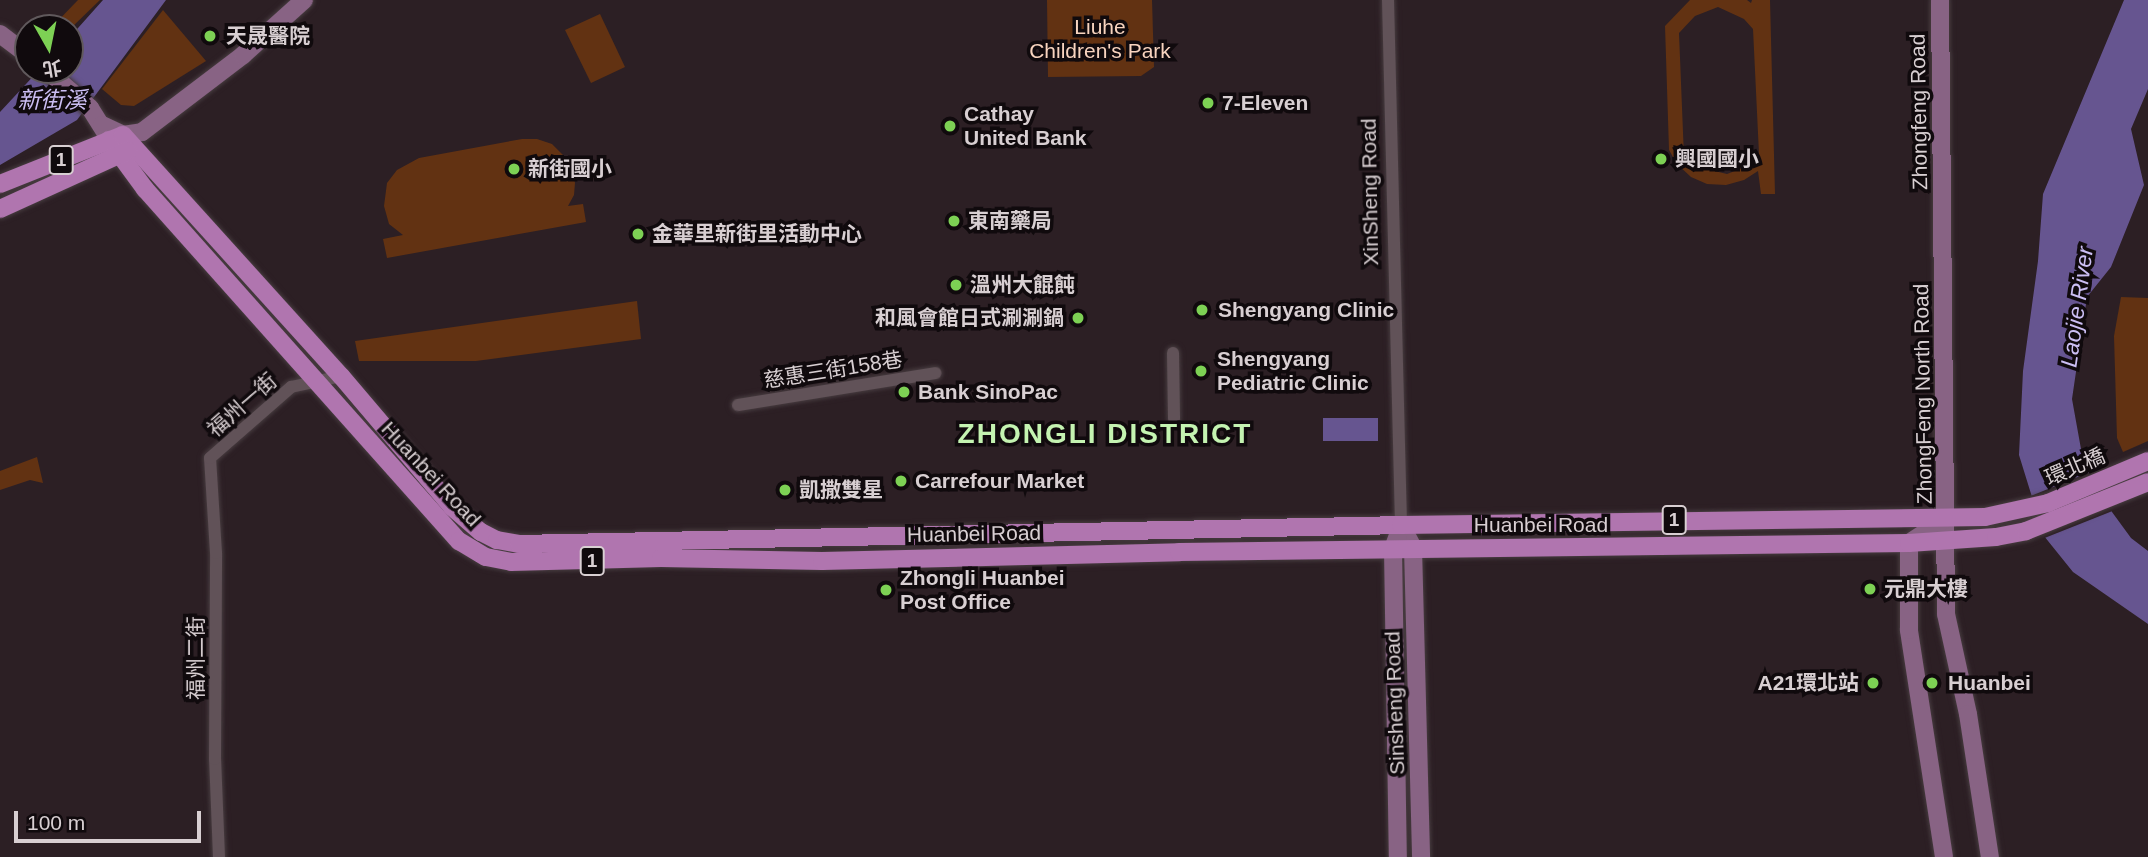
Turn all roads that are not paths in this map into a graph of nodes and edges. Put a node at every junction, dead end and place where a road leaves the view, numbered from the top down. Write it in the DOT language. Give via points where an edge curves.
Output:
graph roads {
  1 [pos="304,0"];
  2 [pos="1388,0"];
  3 [pos="1940,0"];
  4 [pos="62,84"];
  5 [pos="122,139"];
  6 [pos="0,184"];
  7 [pos="0,209"];
  8 [pos="1944,223"];
  9 [pos="1173,353"];
  10 [pos="934,373"];
  11 [pos="341,376"];
  12 [pos="314,381"];
  13 [pos="738,405"];
  14 [pos="1174,419"];
  15 [pos="210,458"];
  16 [pos="2148,461"];
  17 [pos="2148,482"];
  18 [pos="2019,511"];
  19 [pos="1947,518"];
  20 [pos="1401,525"];
  21 [pos="1179,530"];
  22 [pos="2026,531"];
  23 [pos="946,536"];
  24 [pos="1948,541"];
  25 [pos="1909,543"];
  26 [pos="1413,548"];
  27 [pos="1393,549"];
  28 [pos="1179,552"];
  29 [pos="947,557"];
  30 [pos="219,857"];
  31 [pos="1398,857"];
  32 [pos="1421,857"];
  33 [pos="1944,857"];
  34 [pos="1990,857"];
  1 -- 5 [label="main road" via="243,55"];
  2 -- 20 [label="street, XinSheng Road"];
  3 -- 8 [label="main road, Zhongfeng Road"];
  4 -- 5 [label="main road"];
  5 -- 6 [label="main road, 1"];
  5 -- 7 [label="main road, 1"];
  5 -- 11 [label="main road, Huanbei Road / 1"];
  5 -- 12 [label="main road, Huanbei Road / 1" via="145,189"];
  8 -- 19 [label="main road, ZhongFeng North Road"];
  9 -- 14 [label="street"];
  10 -- 13 [label="street, 慈惠三街158巷"];
  11 -- 12 [label="street, 福州一街"];
  11 -- 23 [label="main road, Huanbei Road / 1" via="452,507 497,540 519,544"];
  12 -- 15 [label="street, 福州一街" via="291,387"];
  12 -- 29 [label="main road, Huanbei Road / 1" via="459,541 486,557 511,562"];
  15 -- 30 [label="street, 福州二街" via="216,552"];
  16 -- 18 [label="main road, 環北橋 / 1"];
  17 -- 22 [label="main road, 環北橋 / 1"];
  18 -- 19 [label="main road, Huanbei Road / 1"];
  19 -- 20 [label="main road, Huanbei Road / 1"];
  19 -- 24 [label="main road"];
  19 -- 25 [label="main road, ZhongFeng North Road"];
  20 -- 21 [label="main road, Huanbei Road / 1"];
  20 -- 26 [label="main road, XinSheng Road"];
  20 -- 27 [label="main road"];
  21 -- 23 [label="main road, Huanbei Road / 1"];
  21 -- 28 [label="street"];
  22 -- 24 [label="main road, Huanbei Road / 1"];
  23 -- 29 [label="street"];
  24 -- 25 [label="main road, Huanbei Road / 1"];
  24 -- 34 [label="main road" via="1946,614 1968,714"];
  25 -- 26 [label="main road, Huanbei Road / 1"];
  25 -- 33 [label="main road" via="1909,630"];
  26 -- 27 [label="main road, Huanbei Road / 1"];
  26 -- 32 [label="main road, Sinsheng Road"];
  27 -- 28 [label="main road, Huanbei Road / 1"];
  27 -- 31 [label="main road"];
  28 -- 29 [label="main road, Huanbei Road / 1"];
}
